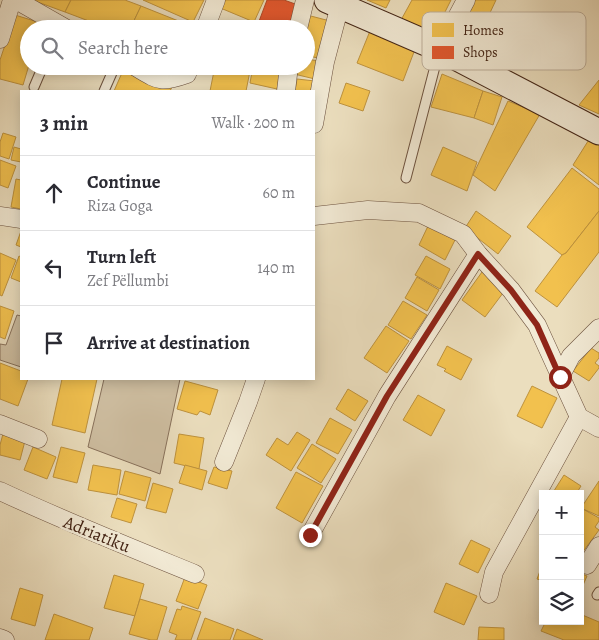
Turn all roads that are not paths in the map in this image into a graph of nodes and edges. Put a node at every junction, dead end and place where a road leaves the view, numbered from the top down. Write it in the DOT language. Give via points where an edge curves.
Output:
graph roads {
  1 [pos="12,0"];
  2 [pos="16,0"];
  3 [pos="216,0"];
  4 [pos="305,0"];
  5 [pos="466,0"];
  6 [pos="333,3"];
  7 [pos="460,12"];
  8 [pos="50,20"];
  9 [pos="208,20"];
  10 [pos="300,20"];
  11 [pos="0,39"];
  12 [pos="422,41"];
  13 [pos="434,70"];
  14 [pos="480,70"];
  15 [pos="39,75"];
  16 [pos="111,75"];
  17 [pos="149,75"];
  18 [pos="184,75"];
  19 [pos="288,75"];
  20 [pos="34,87"];
  21 [pos="104,90"];
  22 [pos="286,90"];
  23 [pos="315,118"];
  24 [pos="599,132"];
  25 [pos="406,178"];
  26 [pos="0,216"];
  27 [pos="315,216"];
  28 [pos="20,219"];
  29 [pos="478,254"];
  30 [pos="599,328"];
  31 [pos="560,377"];
  32 [pos="256,380"];
  33 [pos="579,417"];
  34 [pos="0,424"];
  35 [pos="599,428"];
  36 [pos="38,439"];
  37 [pos="224,462"];
  38 [pos="0,491"];
  39 [pos="310,535"];
  40 [pos="599,546"];
  41 [pos="587,565"];
  42 [pos="195,574"];
  43 [pos="489,594"];
  44 [pos="0,638"];
  45 [pos="5,640"];
  1 -- 11 [label="street"];
  2 -- 8 [label="street"];
  3 -- 9 [label="street"];
  4 -- 10 [label="street"];
  5 -- 7 [label="street"];
  6 -- 12 [label="street"];
  6 -- 23 [label="street"];
  13 -- 25 [label="lane"];
  14 -- 24 [label="street"];
  15 -- 20 [label="lane"];
  16 -- 21 [label="lane"];
  17 -- 18 [label="street" via="158,80"];
  19 -- 22 [label="street"];
  26 -- 28 [label="street"];
  27 -- 29 [label="street" via="368,210 419,213 463,234"];
  29 -- 31 [label="street" via="537,325"];
  29 -- 39 [label="street" via="387,396"];
  30 -- 31 [label="street" via="571,356"];
  31 -- 33 [label="street"];
  32 -- 37 [label="street"];
  33 -- 35 [label="street"];
  33 -- 43 [label="street" via="494,572"];
  34 -- 36 [label="street"];
  38 -- 42 [label="street, Adriatiku" via="56,518"];
  40 -- 41 [label="street"];
  44 -- 45 [label="street"];
}
